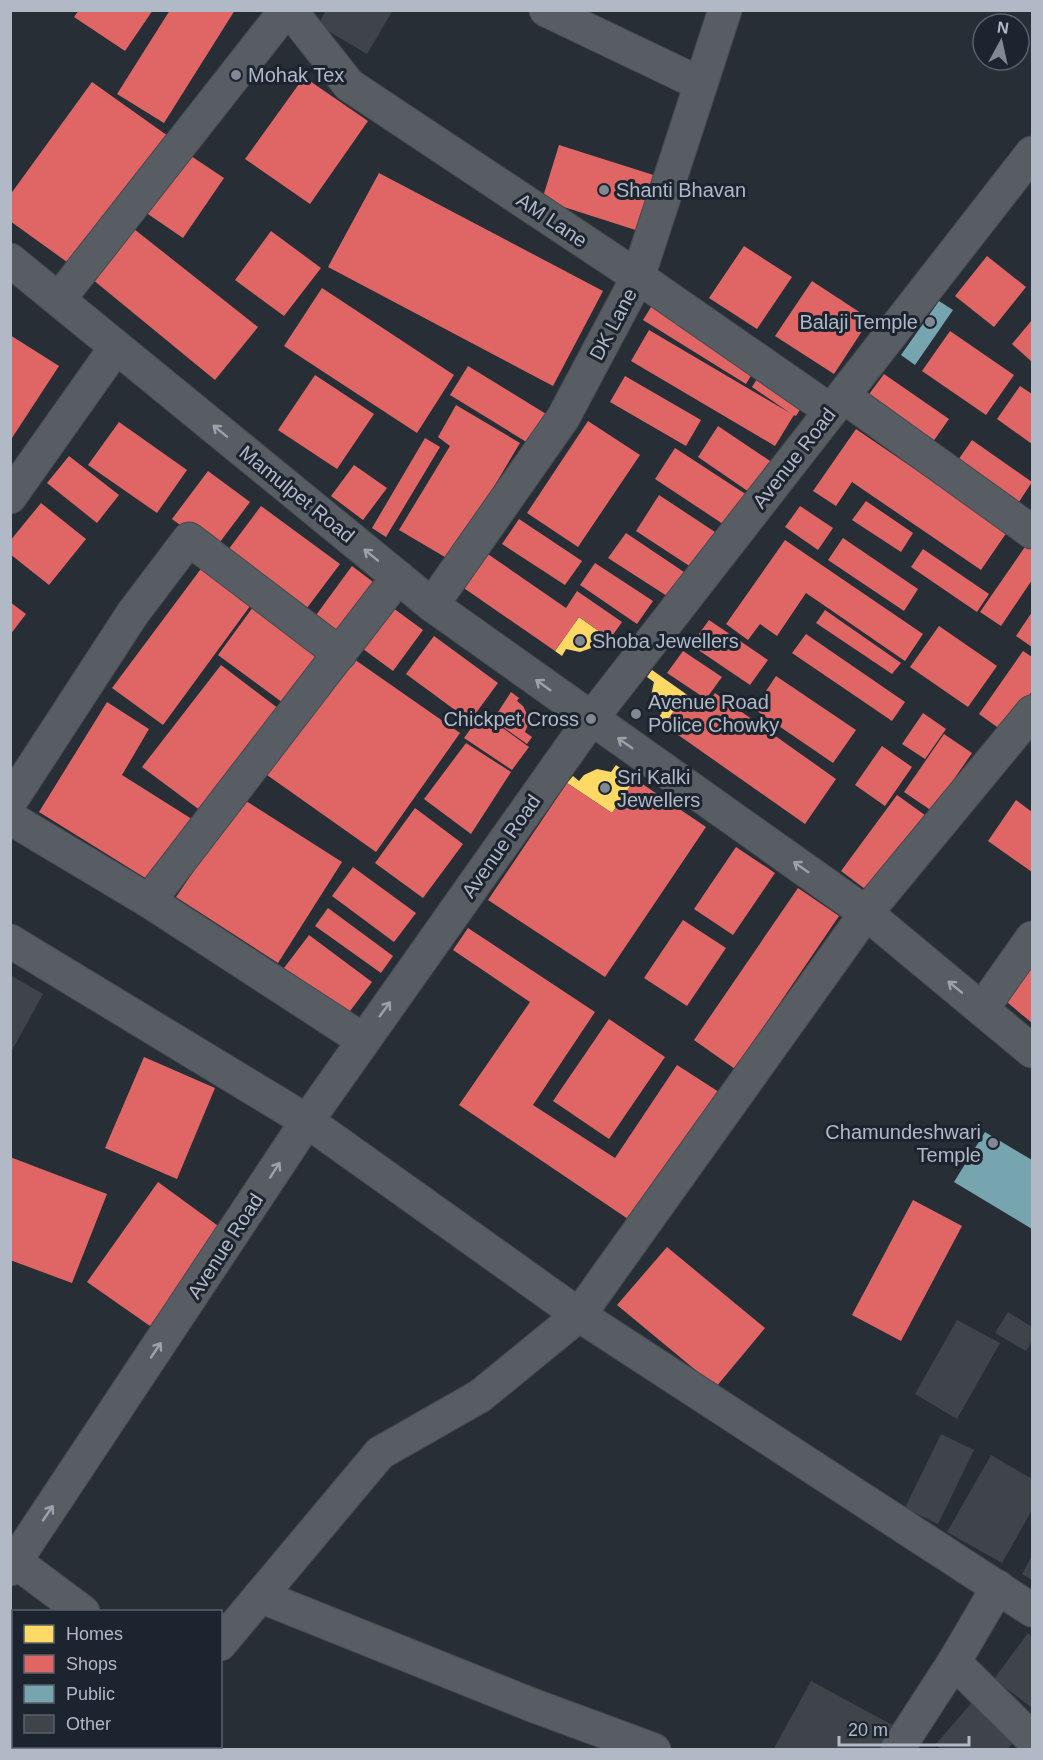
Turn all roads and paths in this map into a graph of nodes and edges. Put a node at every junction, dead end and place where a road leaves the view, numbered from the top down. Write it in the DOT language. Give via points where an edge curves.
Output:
graph roads {
  1 [pos="288,10"];
  2 [pos="546,10"];
  3 [pos="725,10"];
  4 [pos="702,84"];
  5 [pos="1032,153"];
  6 [pos="10,260"];
  7 [pos="638,277"];
  8 [pos="59,299"];
  9 [pos="116,347"];
  10 [pos="837,403"];
  11 [pos="10,497"];
  12 [pos="1032,532"];
  13 [pos="398,577"];
  14 [pos="432,605"];
  15 [pos="340,654"];
  16 [pos="1032,712"];
  17 [pos="591,719"];
  18 [pos="10,802"];
  19 [pos="10,818"];
  20 [pos="149,901"];
  21 [pos="866,913"];
  22 [pos="1032,938"];
  23 [pos="10,941"];
  24 [pos="982,1009"];
  25 [pos="363,1040"];
  26 [pos="1032,1051"];
  27 [pos="307,1121"];
  28 [pos="579,1315"];
  29 [pos="12,1563"];
  30 [pos="998,1587"];
  31 [pos="260,1596"];
  32 [pos="82,1610"];
  33 [pos="1032,1610"];
  34 [pos="222,1642"];
  35 [pos="954,1662"];
  36 [pos="1032,1739"];
  37 [pos="654,1749"];
  38 [pos="897,1749"];
  1 -- 7 [label="street, AM Lane" via="349,85"];
  1 -- 8 [label="street"];
  2 -- 4 [label="street"];
  3 -- 4 [label="street, DK Lane"];
  4 -- 7 [label="street, DK Lane"];
  5 -- 10 [label="street, Avenue Road"];
  6 -- 8 [label="street, Mamulpet Road"];
  7 -- 10 [label="street, AM Lane"];
  7 -- 14 [label="street, DK Lane" via="563,418"];
  8 -- 9 [label="street, Mamulpet Road"];
  9 -- 11 [label="street"];
  13 -- 9 [label="street, Mamulpet Road, one-way"];
  10 -- 12 [label="street, AM Lane"];
  10 -- 17 [label="street, Avenue Road"];
  13 -- 14 [label="street, Mamulpet Road"];
  13 -- 15 [label="street"];
  17 -- 14 [label="street, Mamulpet Road, one-way"];
  15 -- 18 [label="street" via="189,539 133,613"];
  15 -- 20 [label="street"];
  16 -- 21 [label="street"];
  21 -- 17 [label="street, Mamulpet Road, one-way"];
  25 -- 17 [label="street, Avenue Road, one-way"];
  19 -- 20 [label="street"];
  20 -- 25 [label="street"];
  24 -- 21 [label="street, Mamulpet Road, one-way"];
  21 -- 28 [label="street"];
  22 -- 24 [label="street"];
  23 -- 27 [label="street"];
  24 -- 26 [label="street, Mamulpet Road"];
  25 -- 27 [label="street, Avenue Road"];
  27 -- 28 [label="street"];
  29 -- 27 [label="street, Avenue Road, one-way"];
  28 -- 30 [label="street"];
  28 -- 31 [label="street" via="480,1396 380,1453"];
  29 -- 32 [label="street"];
  30 -- 33 [label="street"];
  30 -- 35 [label="street"];
  31 -- 34 [label="street"];
  31 -- 37 [label="street" via="532,1705"];
  35 -- 36 [label="street"];
  35 -- 38 [label="street"];
}
